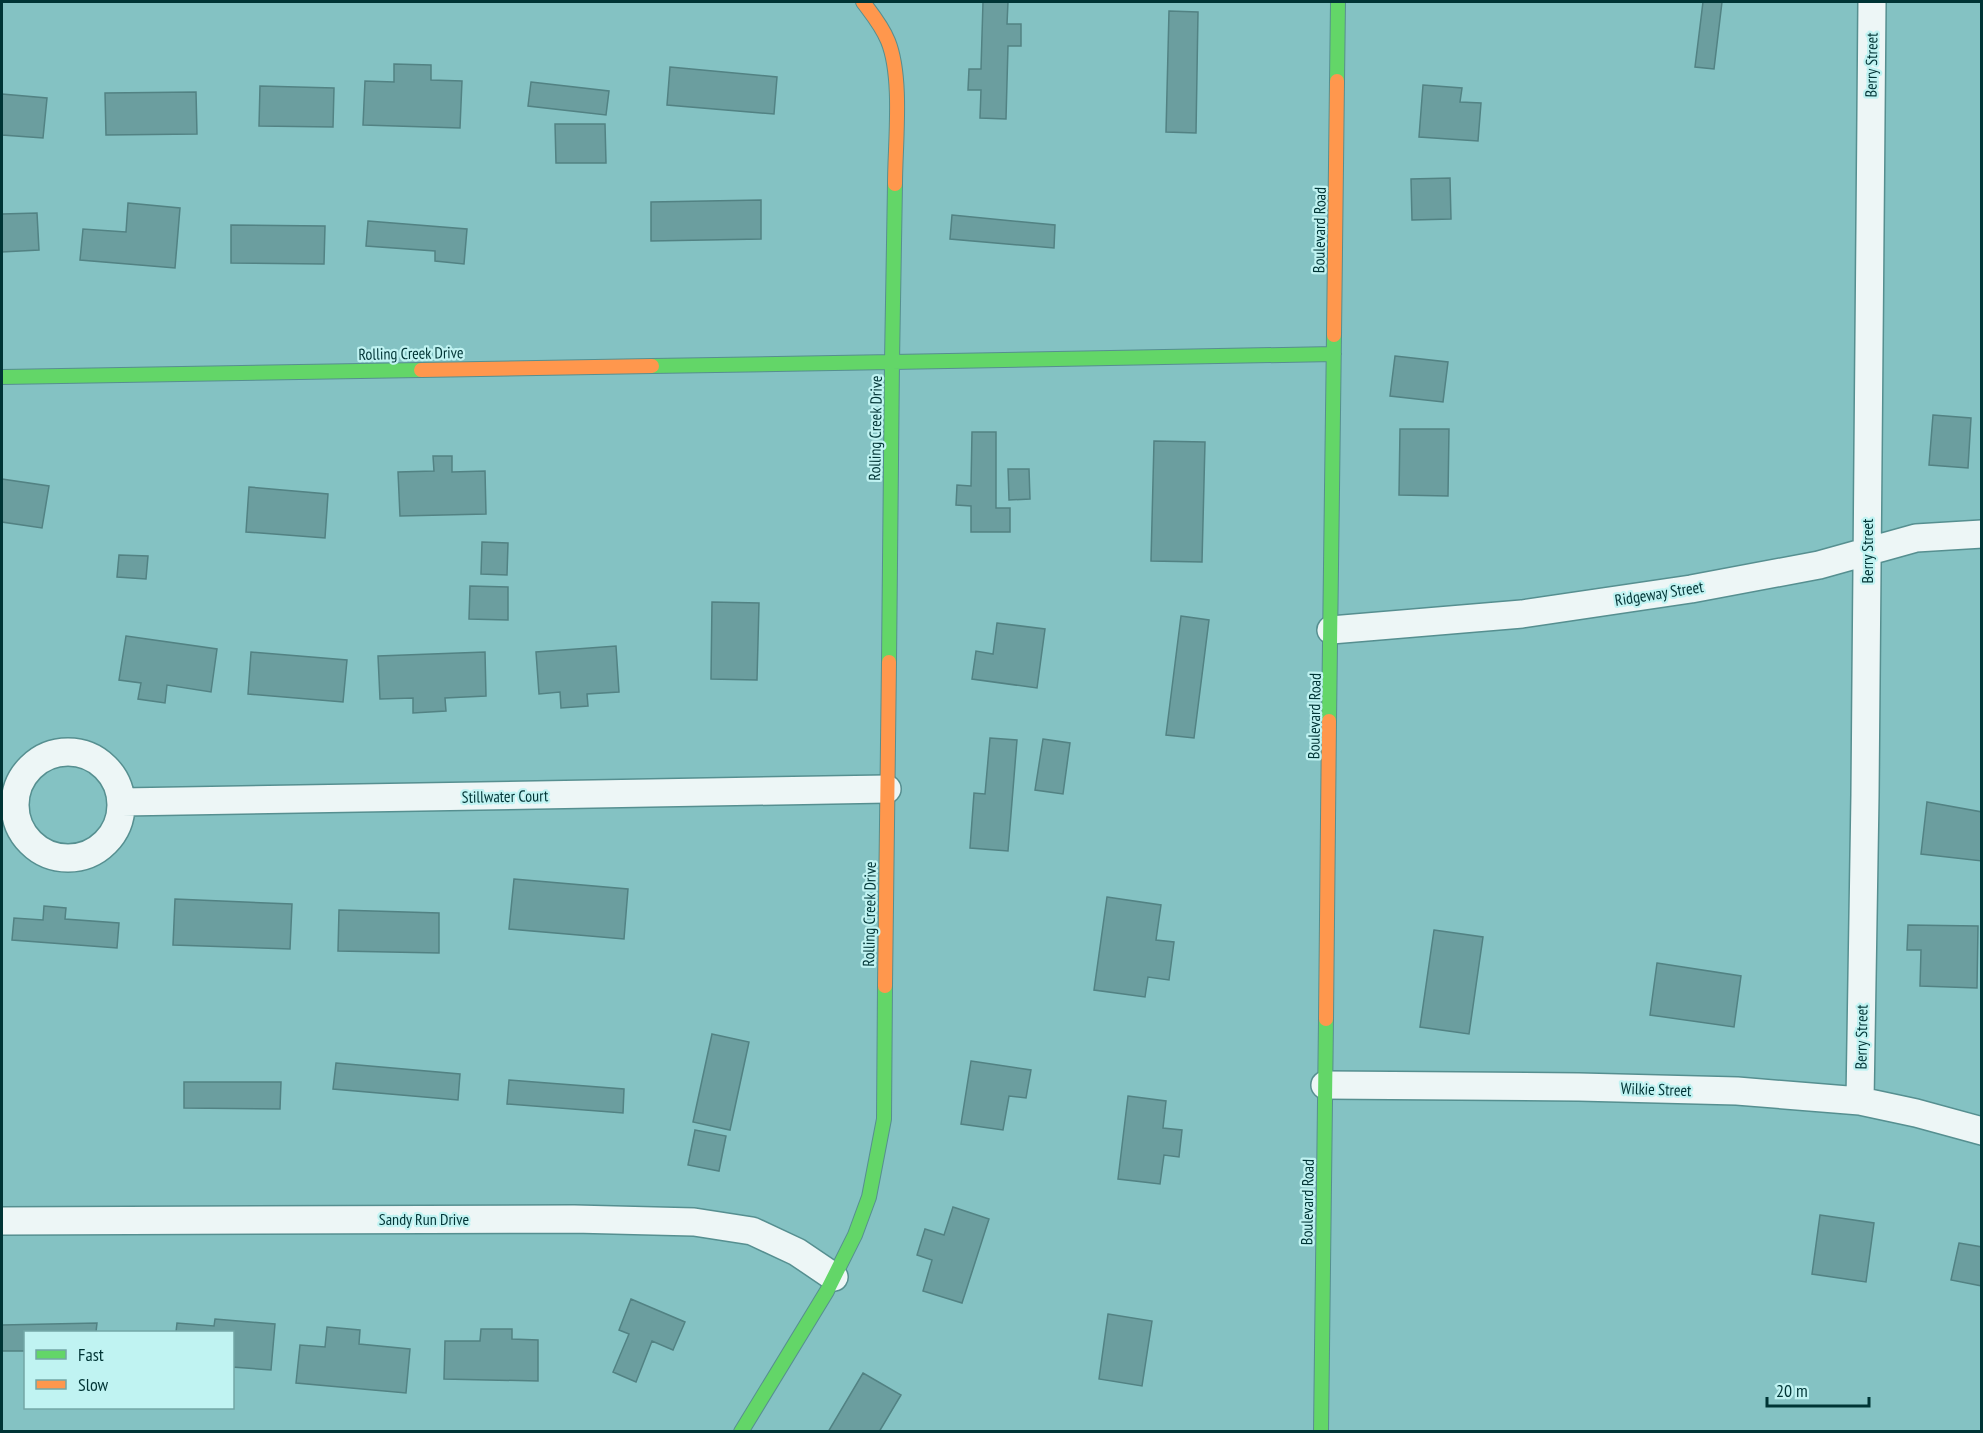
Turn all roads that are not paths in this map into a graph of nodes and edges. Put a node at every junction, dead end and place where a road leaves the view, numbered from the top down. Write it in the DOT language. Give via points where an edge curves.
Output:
graph roads {
  1 [pos="863,2"];
  2 [pos="1338,2"];
  3 [pos="1872,2"];
  4 [pos="1334,354"];
  5 [pos="892,362"];
  6 [pos="2,377"];
  7 [pos="1982,534"];
  8 [pos="1867,551"];
  9 [pos="1331,630"];
  10 [pos="887,789"];
  11 [pos="122,802"];
  12 [pos="1325,1085"];
  13 [pos="1860,1101"];
  14 [pos="1982,1131"];
  15 [pos="2,1221"];
  16 [pos="834,1277"];
  17 [pos="741,1431"];
  18 [pos="1321,1431"];
  1 -- 5 [label="street, Rolling Creek Drive" via="885,29 894,51"];
  2 -- 4 [label="street, Boulevard Road"];
  3 -- 8 [label="street, Berry Street"];
  4 -- 5 [label="street, Rolling Creek Drive"];
  4 -- 9 [label="street, Boulevard Road"];
  5 -- 6 [label="street, Rolling Creek Drive"];
  5 -- 10 [label="street, Rolling Creek Drive"];
  7 -- 8 [label="street, Ridgeway Street" via="1916,538"];
  8 -- 9 [label="street, Ridgeway Street" via="1807,568 1533,613"];
  8 -- 13 [label="street, Berry Street"];
  9 -- 12 [label="street, Boulevard Road"];
  10 -- 11 [label="street, Stillwater Court"];
  10 -- 16 [label="street, Rolling Creek Drive" via="884,1119 869,1197"];
  12 -- 13 [label="street, Wilkie Street" via="1737,1091"];
  12 -- 18 [label="street, Boulevard Road"];
  13 -- 14 [label="street, Wilkie Street"];
  15 -- 16 [label="street, Sandy Run Drive" via="694,1222 752,1231 797,1252"];
  16 -- 17 [label="street, Rolling Creek Drive"];
}
